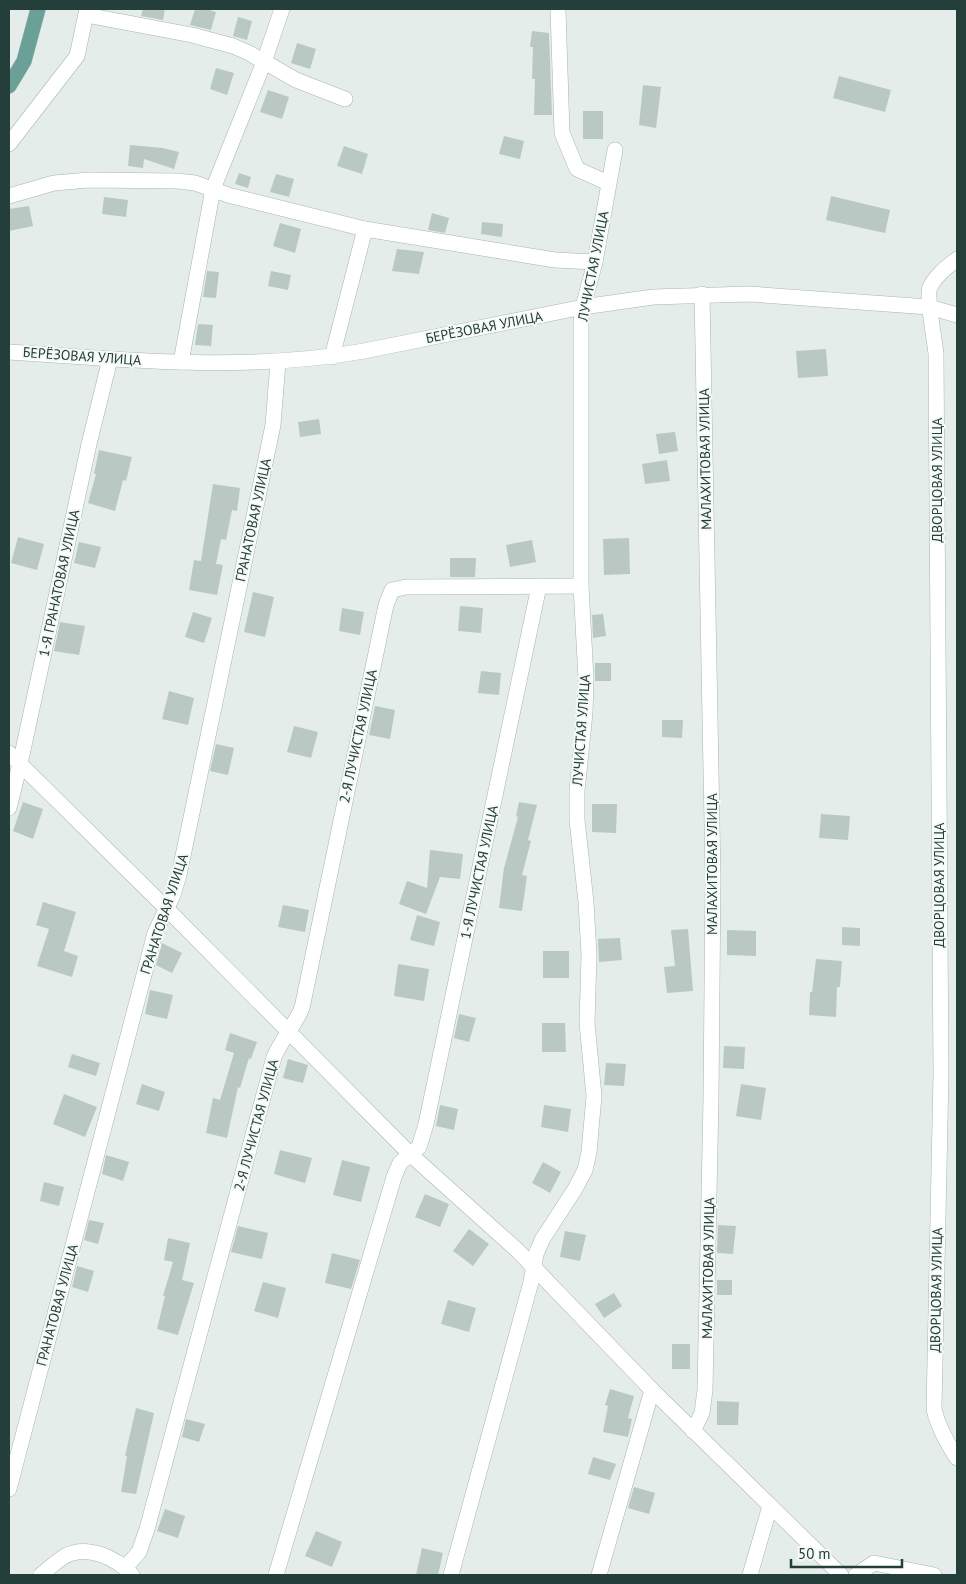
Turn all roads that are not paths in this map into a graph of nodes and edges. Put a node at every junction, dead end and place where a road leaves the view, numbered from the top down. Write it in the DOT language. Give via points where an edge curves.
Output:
graph roads {
  1 [pos="38,9"];
  2 [pos="282,9"];
  3 [pos="558,9"];
  4 [pos="87,12"];
  5 [pos="264,62"];
  6 [pos="9,86"];
  7 [pos="346,99"];
  8 [pos="9,144"];
  9 [pos="615,150"];
  10 [pos="608,183"];
  11 [pos="213,189"];
  12 [pos="9,196"];
  13 [pos="364,229"];
  14 [pos="957,259"];
  15 [pos="595,262"];
  16 [pos="702,294"];
  17 [pos="583,307"];
  18 [pos="930,307"];
  19 [pos="957,316"];
  20 [pos="9,352"];
  21 [pos="332,356"];
  22 [pos="110,359"];
  23 [pos="181,362"];
  24 [pos="278,362"];
  25 [pos="539,586"];
  26 [pos="581,586"];
  27 [pos="9,753"];
  28 [pos="20,764"];
  29 [pos="9,808"];
  30 [pos="166,908"];
  31 [pos="288,1032"];
  32 [pos="410,1154"];
  33 [pos="533,1268"];
  34 [pos="652,1390"];
  35 [pos="693,1430"];
  36 [pos="957,1458"];
  37 [pos="9,1489"];
  38 [pos="770,1506"];
  39 [pos="129,1572"];
  40 [pos="41,1575"];
  41 [pos="276,1575"];
  42 [pos="451,1575"];
  43 [pos="599,1575"];
  44 [pos="750,1575"];
  45 [pos="841,1575"];
  46 [pos="856,1575"];
  47 [pos="934,1575"];
  1 -- 6 [label="main road" via="24,61"];
  2 -- 5 [label="street"];
  3 -- 10 [label="street" via="562,132 577,169"];
  4 -- 5 [label="street" via="224,44"];
  4 -- 8 [label="street" via="77,56"];
  5 -- 7 [label="street" via="296,80"];
  5 -- 11 [label="street"];
  9 -- 10 [label="street, ЛУЧИСТАЯ УЛИЦА"];
  10 -- 15 [label="street, ЛУЧИСТАЯ УЛИЦА"];
  11 -- 12 [label="street" via="177,181 89,180 54,183"];
  11 -- 13 [label="street"];
  11 -- 23 [label="street"];
  13 -- 15 [label="street" via="555,260"];
  13 -- 21 [label="street"];
  14 -- 18 [label="street, ДВОРЦОВАЯ УЛИЦА" via="940,273 929,289"];
  15 -- 17 [label="street, ЛУЧИСТАЯ УЛИЦА"];
  16 -- 17 [label="street, БЕРЁЗОВАЯ УЛИЦА"];
  16 -- 18 [label="street, БЕРЁЗОВАЯ УЛИЦА" via="749,294"];
  16 -- 35 [label="street, МАЛАХИТОВАЯ УЛИЦА" via="713,886 712,1098 705,1390 702,1413"];
  17 -- 21 [label="street, БЕРЁЗОВАЯ УЛИЦА"];
  17 -- 26 [label="street, ЛУЧИСТАЯ УЛИЦА"];
  18 -- 19 [label="street, БЕРЁЗОВАЯ УЛИЦА"];
  18 -- 36 [label="street, ДВОРЦОВАЯ УЛИЦА" via="936,354 941,1073 934,1409 936,1421"];
  20 -- 22 [label="street, БЕРЁЗОВАЯ УЛИЦА"];
  21 -- 24 [label="street, БЕРЁЗОВАЯ УЛИЦА"];
  22 -- 23 [label="street, БЕРЁЗОВАЯ УЛИЦА"];
  22 -- 28 [label="street, 1-Я ГРАНАТОВАЯ УЛИЦА"];
  23 -- 24 [label="street, БЕРЁЗОВАЯ УЛИЦА"];
  24 -- 30 [label="street, ГРАНАТОВАЯ УЛИЦА" via="273,425 179,875"];
  25 -- 26 [label="street"];
  25 -- 31 [label="street, 2-Я ЛУЧИСТАЯ УЛИЦА" via="406,587 392,590 386,605 302,1008"];
  25 -- 32 [label="street, 1-Я ЛУЧИСТАЯ УЛИЦА" via="426,1124 419,1147"];
  26 -- 33 [label="street, ЛУЧИСТАЯ УЛИЦА" via="586,679 577,820 589,946 587,1023 594,1096 585,1170 542,1240"];
  27 -- 28 [label="street"];
  28 -- 29 [label="street, 1-Я ГРАНАТОВАЯ УЛИЦА"];
  28 -- 30 [label="street"];
  30 -- 31 [label="street"];
  30 -- 37 [label="street, ГРАНАТОВАЯ УЛИЦА" via="155,933"];
  31 -- 32 [label="street"];
  31 -- 39 [label="street, 2-Я ЛУЧИСТАЯ УЛИЦА" via="274,1057 147,1529"];
  32 -- 33 [label="street"];
  32 -- 41 [label="street, 1-Я ЛУЧИСТАЯ УЛИЦА" via="400,1163 394,1177"];
  33 -- 34 [label="street"];
  33 -- 42 [label="street, ЛУЧИСТАЯ УЛИЦА"];
  34 -- 35 [label="street"];
  34 -- 43 [label="street"];
  35 -- 38 [label="street"];
  38 -- 44 [label="street"];
  38 -- 45 [label="street"];
  39 -- 40 [label="street" via="102,1555 85,1552 67,1555"];
  46 -- 47 [label="street" via="874,1563"];
}
